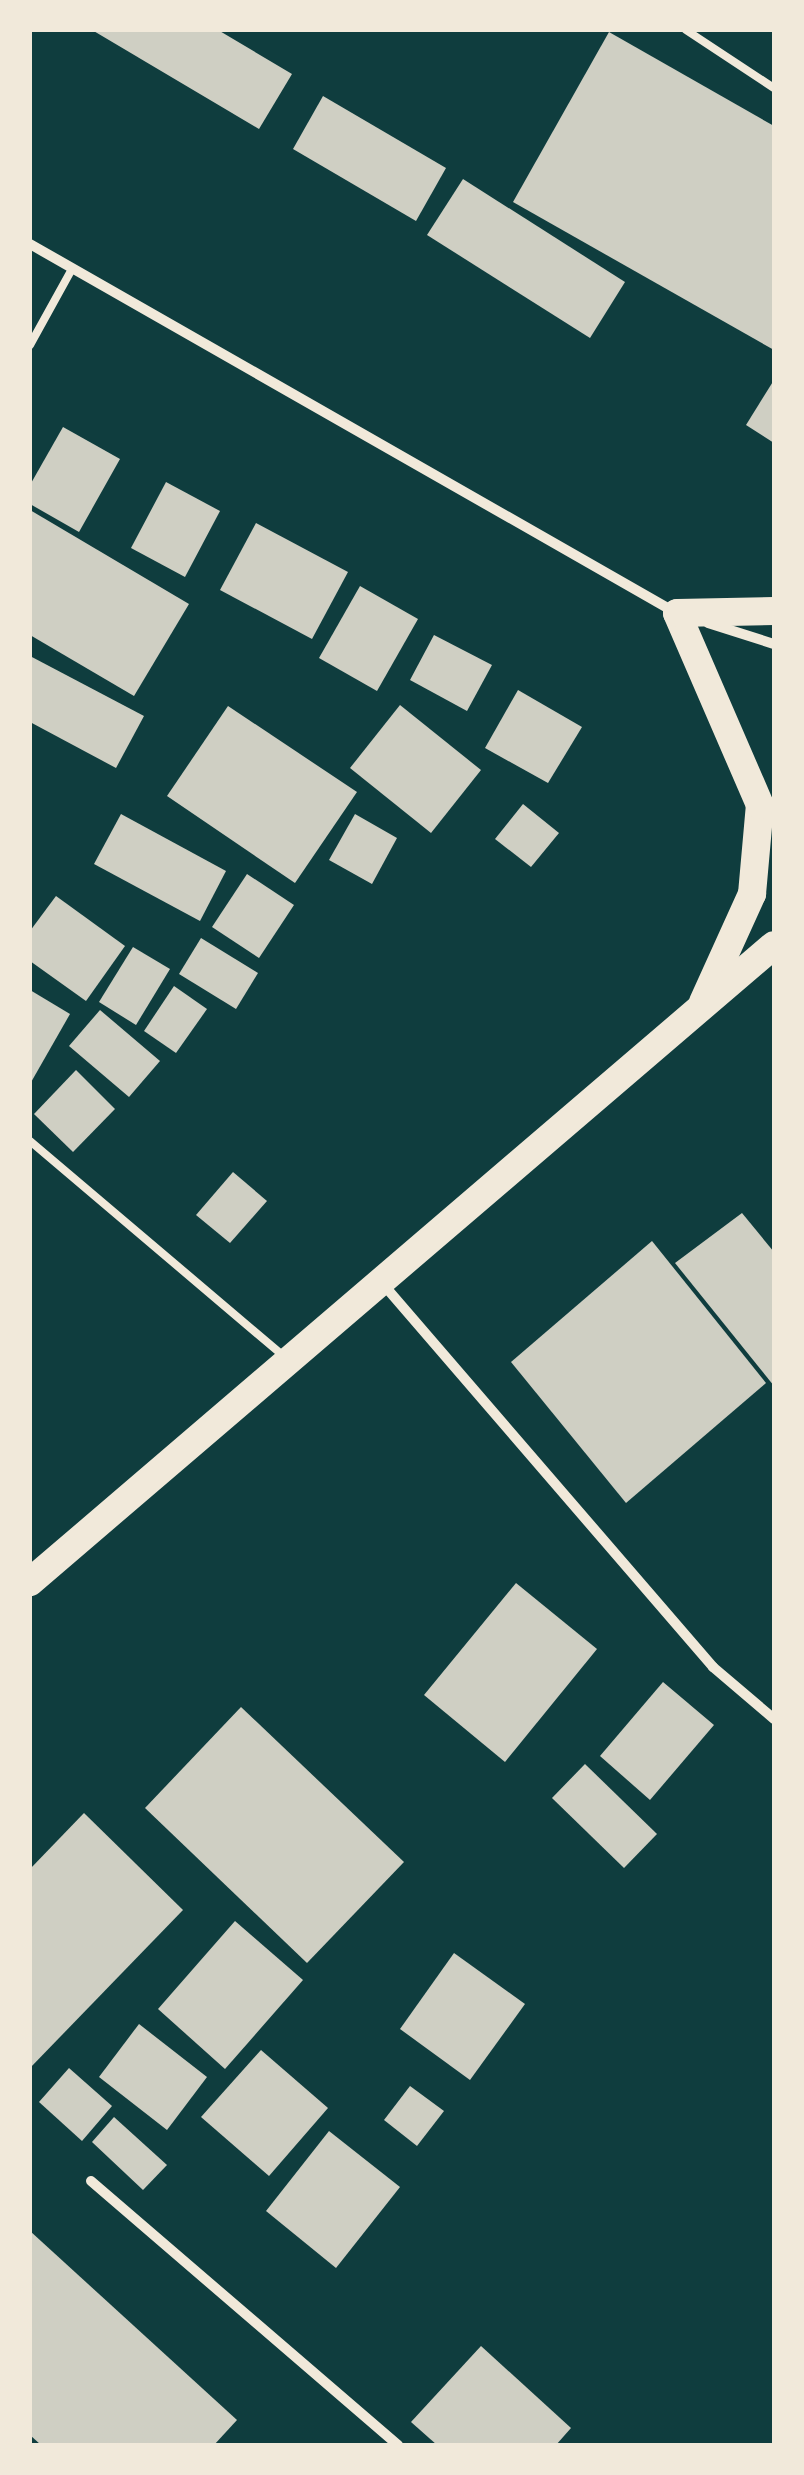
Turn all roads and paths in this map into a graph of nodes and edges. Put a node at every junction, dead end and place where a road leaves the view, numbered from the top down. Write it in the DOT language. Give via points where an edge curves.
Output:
graph roads {
  1 [pos="686,30"];
  2 [pos="774,88"];
  3 [pos="30,244"];
  4 [pos="72,269"];
  5 [pos="30,345"];
  6 [pos="774,611"];
  7 [pos="677,613"];
  8 [pos="774,644"];
  9 [pos="774,946"];
  10 [pos="698,1013"];
  11 [pos="30,1142"];
  12 [pos="379,1280"];
  13 [pos="288,1360"];
  14 [pos="30,1582"];
  15 [pos="774,1719"];
  16 [pos="92,2180"];
  17 [pos="398,2445"];
  1 -- 2 [label="lane"];
  3 -- 4 [label="street"];
  4 -- 5 [label="lane"];
  4 -- 7 [label="street"];
  6 -- 7 [label="highway"];
  7 -- 8 [label="street"];
  7 -- 10 [label="highway" via="760,805 752,894"];
  9 -- 10 [label="highway"];
  10 -- 12 [label="highway"];
  11 -- 13 [label="lane"];
  12 -- 13 [label="highway"];
  12 -- 15 [label="street" via="713,1667"];
  13 -- 14 [label="highway"];
  16 -- 17 [label="street"];
}
